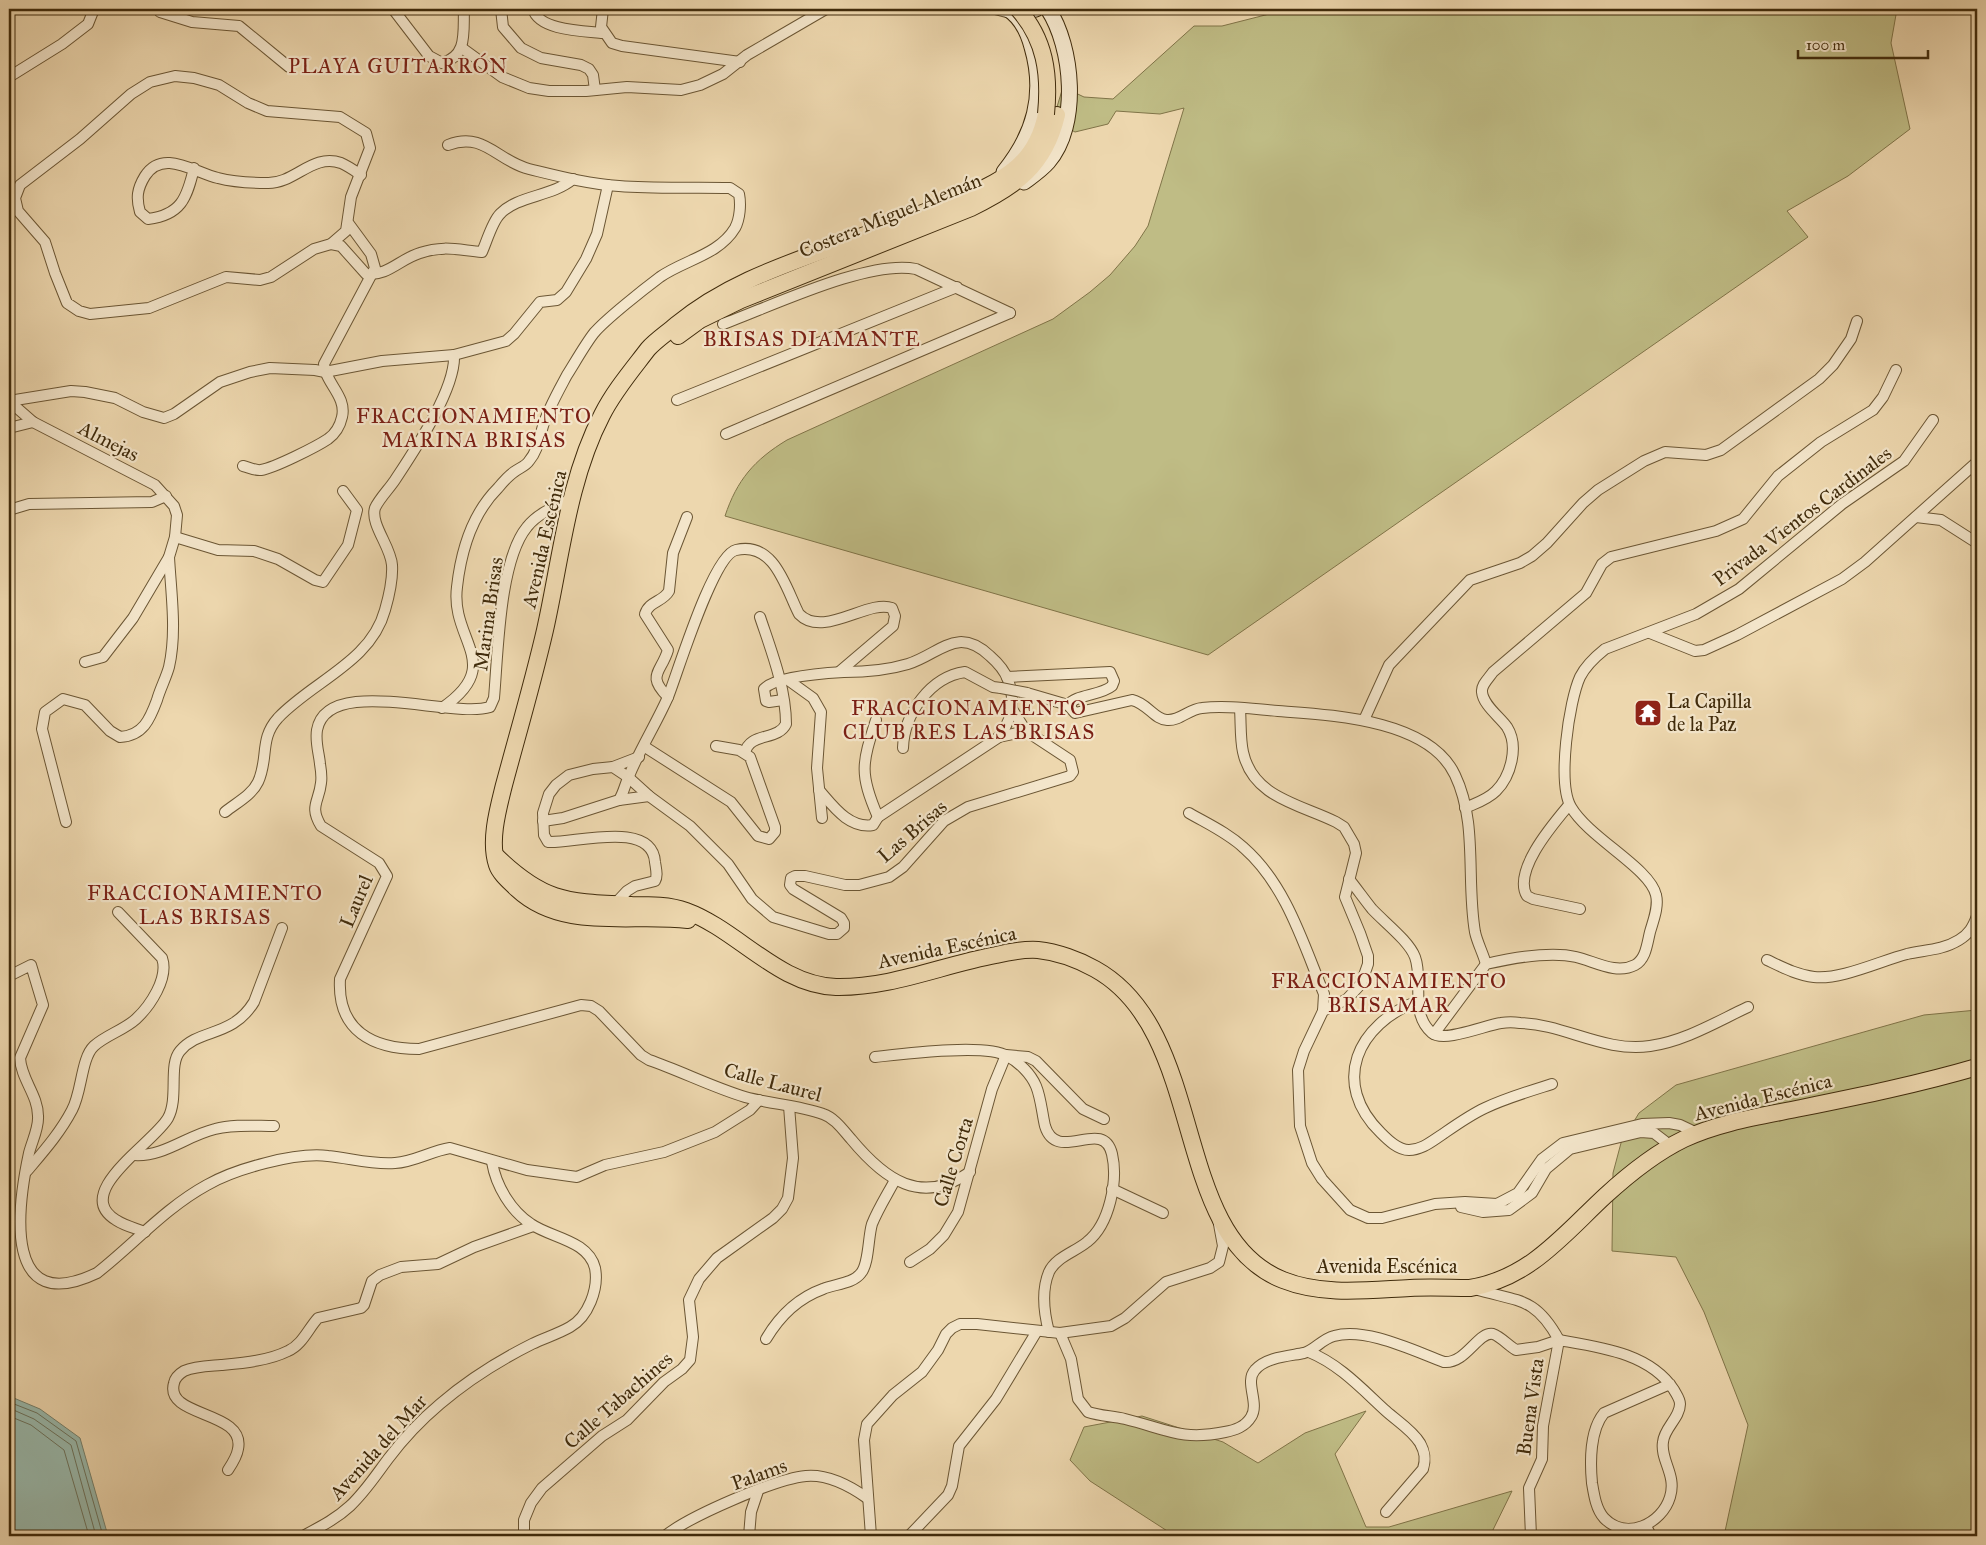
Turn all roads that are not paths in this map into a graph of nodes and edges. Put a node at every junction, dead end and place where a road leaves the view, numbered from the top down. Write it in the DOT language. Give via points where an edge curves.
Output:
graph roads {
  1 [pos="94,9"];
  2 [pos="158,9"];
  3 [pos="393,9"];
  4 [pos="464,9"];
  5 [pos="502,9"];
  6 [pos="533,9"];
  7 [pos="604,9"];
  8 [pos="824,9"];
  9 [pos="996,9"];
  10 [pos="1034,9"];
  11 [pos="1048,9"];
  12 [pos="1014,10"];
  13 [pos="603,33"];
  14 [pos="462,48"];
  15 [pos="740,62"];
  16 [pos="289,67"];
  17 [pos="9,77"];
  18 [pos="595,90"];
  19 [pos="1052,114"];
  20 [pos="448,145"];
  21 [pos="194,168"];
  22 [pos="361,175"];
  23 [pos="574,179"];
  24 [pos="608,185"];
  25 [pos="999,187"];
  26 [pos="900,222"];
  27 [pos="349,224"];
  28 [pos="331,244"];
  29 [pos="831,248"];
  30 [pos="373,275"];
  31 [pos="795,277"];
  32 [pos="746,280"];
  33 [pos="957,287"];
  34 [pos="801,294"];
  35 [pos="1857,322"];
  36 [pos="723,324"];
  37 [pos="454,355"];
  38 [pos="637,364"];
  39 [pos="1896,370"];
  40 [pos="325,372"];
  41 [pos="677,400"];
  42 [pos="9,401"];
  43 [pos="1933,420"];
  44 [pos="33,422"];
  45 [pos="9,428"];
  46 [pos="726,434"];
  47 [pos="1977,462"];
  48 [pos="242,466"];
  49 [pos="343,491"];
  50 [pos="166,496"];
  51 [pos="572,499"];
  52 [pos="9,510"];
  53 [pos="687,517"];
  54 [pos="1916,517"];
  55 [pos="175,537"];
  56 [pos="1977,543"];
  57 [pos="169,556"];
  58 [pos="760,617"];
  59 [pos="1650,633"];
  60 [pos="85,662"];
  61 [pos="839,672"];
  62 [pos="1007,677"];
  63 [pos="783,680"];
  64 [pos="668,697"];
  65 [pos="783,700"];
  66 [pos="493,703"];
  67 [pos="1068,705"];
  68 [pos="442,708"];
  69 [pos="1012,709"];
  70 [pos="1240,709"];
  71 [pos="876,720"];
  72 [pos="1364,720"];
  73 [pos="1026,731"];
  74 [pos="999,738"];
  75 [pos="716,746"];
  76 [pos="645,747"];
  77 [pos="902,748"];
  78 [pos="745,753"];
  79 [pos="638,757"];
  80 [pos="612,767"];
  81 [pos="628,777"];
  82 [pos="819,790"];
  83 [pos="649,796"];
  84 [pos="619,800"];
  85 [pos="1569,805"];
  86 [pos="1465,808"];
  87 [pos="225,812"];
  88 [pos="1189,814"];
  89 [pos="878,817"];
  90 [pos="822,818"];
  91 [pos="543,821"];
  92 [pos="66,822"];
  93 [pos="1349,878"];
  94 [pos="1580,909"];
  95 [pos="610,911"];
  96 [pos="118,912"];
  97 [pos="1977,916"];
  98 [pos="282,928"];
  99 [pos="1767,960"];
  100 [pos="1486,964"];
  101 [pos="9,976"];
  102 [pos="1418,1001"];
  103 [pos="591,1006"];
  104 [pos="1748,1007"];
  105 [pos="1324,1011"];
  106 [pos="1434,1034"];
  107 [pos="1006,1055"];
  108 [pos="875,1057"];
  109 [pos="1977,1067"];
  110 [pos="1552,1084"];
  111 [pos="759,1100"];
  112 [pos="789,1106"];
  113 [pos="1104,1119"];
  114 [pos="274,1126"];
  115 [pos="1697,1134"];
  116 [pos="1671,1146"];
  117 [pos="134,1156"];
  118 [pos="492,1162"];
  119 [pos="27,1172"];
  120 [pos="970,1172"];
  121 [pos="896,1180"];
  122 [pos="1112,1189"];
  123 [pos="1450,1203"];
  124 [pos="1163,1212"];
  125 [pos="1217,1213"];
  126 [pos="533,1226"];
  127 [pos="144,1232"];
  128 [pos="910,1262"];
  129 [pos="1470,1288"];
  130 [pos="1037,1331"];
  131 [pos="1049,1332"];
  132 [pos="1060,1333"];
  133 [pos="766,1339"];
  134 [pos="1559,1340"];
  135 [pos="1309,1352"];
  136 [pos="1670,1384"];
  137 [pos="228,1470"];
  138 [pos="758,1491"];
  139 [pos="866,1498"];
  140 [pos="1386,1512"];
  141 [pos="1646,1526"];
  142 [pos="303,1536"];
  143 [pos="524,1536"];
  144 [pos="665,1536"];
  145 [pos="750,1536"];
  146 [pos="870,1536"];
  147 [pos="909,1536"];
  148 [pos="1531,1536"];
  149 [pos="1651,1536"];
  1 -- 17 [label="street" via="88,24"];
  2 -- 16 [label="street" via="192,22 240,26"];
  3 -- 14 [label="street" via="429,56 436,60 442,63 452,60"];
  4 -- 14 [label="street"];
  5 -- 18 [label="street" via="503,27 521,48 540,58 581,65 592,75"];
  6 -- 13 [label="street" via="542,20 562,29"];
  7 -- 13 [label="street" via="600,27"];
  8 -- 15 [label="street"];
  9 -- 12 [label="street" via="1005,13"];
  10 -- 12 [label="street"];
  10 -- 19 [label="main road, Costera Miguel Alemán" via="1054,54 1059,93"];
  11 -- 25 [label="street" via="1055,20 1067,59 1069,105 1064,128 1048,163 1022,184"];
  12 -- 19 [label="main road, Costera Miguel Alemán, bridge" via="1030,23 1042,48"];
  12 -- 25 [label="street" via="1034,52 1039,89 1036,111 1023,146"];
  13 -- 15 [label="street" via="612,43 622,46"];
  14 -- 18 [label="street" via="502,77 529,88"];
  15 -- 18 [label="street" via="708,81 681,90 627,87"];
  19 -- 25 [label="main road, Costera Miguel Alemán" via="1053,135 1043,153 1022,178"];
  20 -- 23 [label="street" via="461,140 477,141 526,168"];
  21 -- 21 [label="street" via="165,163 147,173 137,193 140,212 148,219 173,212 182,203"];
  21 -- 22 [label="street" via="217,178 268,183 283,181 317,161 341,163"];
  22 -- 27 [label="street" via="351,197"];
  22 -- 28 [label="street" via="370,148 369,139 366,133 340,118 267,111 218,85 175,76 150,82 131,94 20,185 15,198 18,211 45,242 67,302 90,314 149,308 226,277 260,280 271,277 314,248"];
  23 -- 24 [label="street"];
  23 -- 30 [label="street" via="552,192 511,205 499,214 482,252 443,247 418,254 385,273"];
  24 -- 37 [label="street" via="597,234 566,292 557,300 540,302 506,341"];
  24 -- 68 [label="street" via="730,188 739,194 741,203 735,227 713,250 661,277 594,334 568,375 529,462 513,473 478,513 462,557 456,589 461,628 474,659 473,672 467,686"];
  25 -- 26 [label="main road, Costera Miguel Alemán"];
  25 -- 31 [label="main road, Costera Miguel Alemán" via="918,230"];
  26 -- 29 [label="main road, Avenida Escénica"];
  27 -- 28 [label="street" via="343,235"];
  27 -- 30 [label="street" via="371,254 375,268"];
  28 -- 30 [label="street" via="341,246 366,274"];
  29 -- 31 [label="main road"];
  29 -- 32 [label="main road, Avenida Escénica"];
  30 -- 40 [label="street" via="327,357"];
  31 -- 32 [label="main road"];
  31 -- 34 [label="street"];
  31 -- 38 [label="main road, Costera Miguel Alemán" via="700,320"];
  32 -- 38 [label="main road, Avenida Escénica" via="695,309 651,346"];
  33 -- 34 [label="street" via="903,266 869,270"];
  33 -- 41 [label="street"];
  33 -- 46 [label="street" via="1010,313"];
  34 -- 36 [label="street"];
  35 -- 72 [label="street" via="1851,339 1819,379 1720,450 1706,455 1665,452 1644,461 1598,490 1532,556 1470,580 1390,665"];
  37 -- 40 [label="street"];
  37 -- 87 [label="street" via="450,384 411,454 375,508 374,520 385,540 392,564 386,608 379,628 359,655 312,688 278,718 266,738 258,782"];
  38 -- 51 [label="main road, Avenida Escénica" via="601,416"];
  39 -- 86 [label="street" via="1873,410 1821,442 1778,476 1743,519 1716,531 1611,557 1602,564 1586,593 1493,672 1482,692 1508,729 1512,739 1512,761 1496,791"];
  40 -- 42 [label="street" via="270,368 250,372 220,382 164,418 115,398 85,392 71,391"];
  40 -- 48 [label="street" via="342,403 343,416 336,432 318,444 260,470"];
  42 -- 44 [label="street, Almejas"];
  43 -- 59 [label="street, Privada Vientos Cardinales" via="1904,461 1842,504 1739,590 1696,614"];
  44 -- 45 [label="street"];
  44 -- 50 [label="street, Almejas" via="154,485"];
  47 -- 54 [label="street"];
  49 -- 55 [label="street" via="357,510 348,545 323,582 278,559 254,552 218,550"];
  50 -- 52 [label="street" via="152,502 29,504"];
  50 -- 55 [label="street" via="177,516"];
  51 -- 66 [label="street, Marina Brisas" via="556,506 527,527 511,558"];
  51 -- 95 [label="main road, Avenida Escénica" via="536,672 501,800 495,830 495,856 501,873 525,897 542,908 564,914"];
  53 -- 64 [label="street" via="673,553 669,591 647,607 645,614 668,650 656,673 657,686"];
  54 -- 56 [label="street" via="1941,520"];
  54 -- 59 [label="street" via="1842,579 1718,645 1695,651"];
  55 -- 57 [label="street"];
  57 -- 60 [label="street" via="117,641 103,657"];
  57 -- 92 [label="street" via="173,622 171,652 168,669 147,723 136,733 120,737 85,704 63,700 45,712 42,729"];
  58 -- 63 [label="street"];
  59 -- 85 [label="street, Privada Vientos Cardinales" via="1604,649 1592,659 1579,678 1565,761"];
  61 -- 62 [label="street" via="893,668 911,663 935,649 966,642 986,652"];
  61 -- 63 [label="street"];
  61 -- 64 [label="street" via="893,626 895,616 892,608 881,606 824,622 804,620 798,614 774,562 760,552 735,550 722,561 706,595"];
  62 -- 67 [label="street" via="1105,671 1113,676 1112,686 1107,690 1076,698"];
  62 -- 69 [label="street" via="1012,690"];
  63 -- 65 [label="street"];
  63 -- 65 [label="street" via="767,685 764,698 769,702"];
  63 -- 82 [label="street" via="813,698 821,712 817,768"];
  64 -- 76 [label="street"];
  65 -- 78 [label="street" via="786,719 783,729 753,741"];
  66 -- 68 [label="street, Laurel" via="482,709"];
  67 -- 70 [label="street" via="1075,713 1081,713 1132,700 1142,702 1166,721 1200,708"];
  67 -- 77 [label="street, bridge" via="993,687 965,672 943,680 914,707"];
  68 -- 103 [label="street, Laurel" via="388,702 348,702 330,710 320,720 316,745 321,784 314,807 316,818 321,826 379,863 387,876 340,980 339,998 345,1016 362,1034 378,1044 398,1049 419,1049 581,1005"];
  69 -- 73 [label="street, Las Brisas"];
  69 -- 74 [label="street"];
  70 -- 72 [label="street" via="1318,713"];
  70 -- 93 [label="street" via="1243,750 1253,776 1268,792 1344,827 1351,836 1356,853"];
  71 -- 89 [label="street" via="863,762 868,792"];
  72 -- 86 [label="street" via="1407,734 1440,754 1456,775"];
  73 -- 74 [label="street"];
  73 -- 83 [label="street, Las Brisas" via="1070,760 1074,772 1070,776 968,807 944,821 903,867 889,877 859,885 805,876 791,878 792,889 840,918 844,928 837,934 788,923 762,909 728,864 690,826"];
  74 -- 89 [label="street"];
  75 -- 78 [label="street"];
  76 -- 78 [label="street" via="731,802 758,836 769,839 775,827 754,764"];
  76 -- 79 [label="street"];
  79 -- 80 [label="street"];
  79 -- 81 [label="street"];
  80 -- 81 [label="street, Las Brisas"];
  80 -- 91 [label="street" via="569,775 556,785 549,794"];
  81 -- 83 [label="street, Las Brisas"];
  81 -- 84 [label="street"];
  82 -- 89 [label="street" via="833,807 859,825 873,825"];
  82 -- 90 [label="street"];
  83 -- 84 [label="street"];
  84 -- 91 [label="street"];
  85 -- 94 [label="street" via="1537,845 1530,858 1524,886 1527,896 1533,899"];
  85 -- 100 [label="street" via="1586,828 1642,874 1656,894 1655,914 1643,958 1626,968 1602,966 1566,956 1509,958"];
  86 -- 100 [label="street" via="1476,933"];
  88 -- 105 [label="street" via="1243,846 1278,887 1324,994"];
  91 -- 95 [label="street" via="548,842 620,836 646,846 653,853 655,882 635,886"];
  93 -- 102 [label="street" via="1371,908 1414,955"];
  93 -- 105 [label="street" via="1345,897 1368,956 1368,964 1361,984 1347,999"];
  95 -- 125 [label="main road, Avenida Escénica" via="710,923 786,972 812,984 833,987 875,985 968,960 1038,950 1096,969 1122,987 1142,1009 1156,1035"];
  96 -- 119 [label="street" via="162,958 162,978 136,1019 94,1046 88,1055 80,1093 72,1111"];
  97 -- 99 [label="street" via="1967,934 1948,945 1833,976 1798,974"];
  98 -- 117 [label="street" via="248,1012 233,1025 178,1052 173,1107"];
  100 -- 106 [label="street"];
  101 -- 119 [label="street" via="30,965 43,1006 20,1058 20,1067 39,1118"];
  102 -- 106 [label="street" via="1425,1024"];
  102 -- 110 [label="street" via="1401,1007 1380,1022 1362,1044 1356,1060 1353,1086 1370,1123 1401,1149 1422,1147 1485,1108"];
  103 -- 111 [label="street, Calle Laurel" via="649,1060"];
  104 -- 106 [label="street" via="1682,1039 1648,1047 1601,1042 1534,1023 1503,1022 1452,1035"];
  105 -- 123 [label="street" via="1298,1070 1300,1126 1312,1163 1322,1179 1350,1210 1368,1218 1382,1218 1426,1205"];
  107 -- 108 [label="street" via="951,1050"];
  107 -- 113 [label="street" via="1036,1061 1084,1109"];
  107 -- 120 [label="street, Calle Corta" via="992,1089"];
  107 -- 122 [label="street" via="1028,1073 1036,1086 1045,1127 1054,1141 1060,1144 1093,1138 1107,1144 1114,1164"];
  109 -- 115 [label="main road, Avenida Escénica"];
  111 -- 112 [label="street, Calle Laurel"];
  111 -- 118 [label="street" via="732,1122 702,1137 664,1152 606,1165 577,1177 562,1177"];
  112 -- 121 [label="street, Calle Laurel" via="828,1116 886,1176"];
  112 -- 143 [label="street, Calle Tabachines" via="793,1158 788,1198 773,1218 717,1258 698,1279 689,1300 693,1337 690,1360 627,1420 602,1436 542,1488 524,1520"];
  114 -- 117 [label="street" via="215,1129 163,1152"];
  115 -- 116 [label="main road, Avenida Escénica"];
  115 -- 123 [label="street" via="1680,1125 1642,1124 1563,1143 1542,1160 1518,1193 1508,1200 1497,1204"];
  116 -- 123 [label="street" via="1654,1133 1641,1132 1570,1149 1546,1169 1532,1193 1509,1210 1483,1212"];
  116 -- 129 [label="main road, Avenida Escénica" via="1625,1177 1528,1266 1509,1277"];
  117 -- 127 [label="street" via="105,1185 102,1201 117,1221"];
  118 -- 126 [label="street, Avenida del Mar" via="498,1184 510,1203"];
  118 -- 127 [label="street" via="450,1148 396,1163 325,1155 261,1165 224,1176 207,1185"];
  119 -- 127 [label="street" via="20,1220 23,1247 27,1265 44,1283 72,1283 97,1273"];
  120 -- 121 [label="street, Calle Laurel" via="956,1182 932,1188 914,1188"];
  120 -- 128 [label="street, Calle Corta" via="951,1226 930,1249"];
  121 -- 133 [label="street" via="872,1224 862,1273 818,1290 795,1305"];
  122 -- 124 [label="street"];
  122 -- 131 [label="street" via="1105,1214 1089,1241 1049,1271 1044,1301"];
  125 -- 129 [label="main road, Avenida Escénica" via="1239,1248 1258,1266 1283,1280 1308,1287 1347,1291"];
  125 -- 132 [label="street" via="1223,1246 1219,1262 1166,1282 1111,1326"];
  126 -- 137 [label="street" via="483,1243 438,1264 401,1268 380,1275 372,1281 361,1308 318,1318 297,1345 286,1352 185,1370 174,1380 175,1397 235,1432 238,1450"];
  126 -- 142 [label="street, Avenida del Mar" via="574,1244 592,1260 595,1268 593,1292 584,1314 567,1329 483,1371 447,1399 413,1430 352,1504 329,1523"];
  129 -- 134 [label="street" via="1534,1306"];
  130 -- 131 [label="street"];
  130 -- 139 [label="street" via="960,1324 946,1334 922,1372 893,1395 868,1424 864,1440"];
  130 -- 147 [label="street" via="996,1399 959,1446 948,1495"];
  131 -- 132 [label="street"];
  132 -- 135 [label="street" via="1083,1409 1182,1436 1222,1432 1244,1425 1255,1408 1251,1377 1256,1368 1268,1361"];
  134 -- 135 [label="street" via="1516,1350 1493,1334 1487,1335 1452,1363 1393,1342 1362,1336 1336,1335 1324,1339"];
  134 -- 136 [label="street" via="1638,1359"];
  134 -- 148 [label="street, Buena Vista" via="1543,1426 1542,1459 1529,1488"];
  135 -- 140 [label="street" via="1336,1366 1356,1383 1412,1433 1424,1451 1423,1469"];
  136 -- 141 [label="street" via="1680,1404 1662,1443 1670,1469 1671,1496 1666,1508"];
  136 -- 141 [label="street" via="1604,1413 1595,1428 1592,1476 1602,1515 1614,1526 1636,1529"];
  138 -- 139 [label="street, Palams" via="782,1481 807,1476 825,1477"];
  138 -- 144 [label="street, Palams" via="685,1522"];
  138 -- 145 [label="street"];
  139 -- 146 [label="street"];
  141 -- 149 [label="street"];
}
